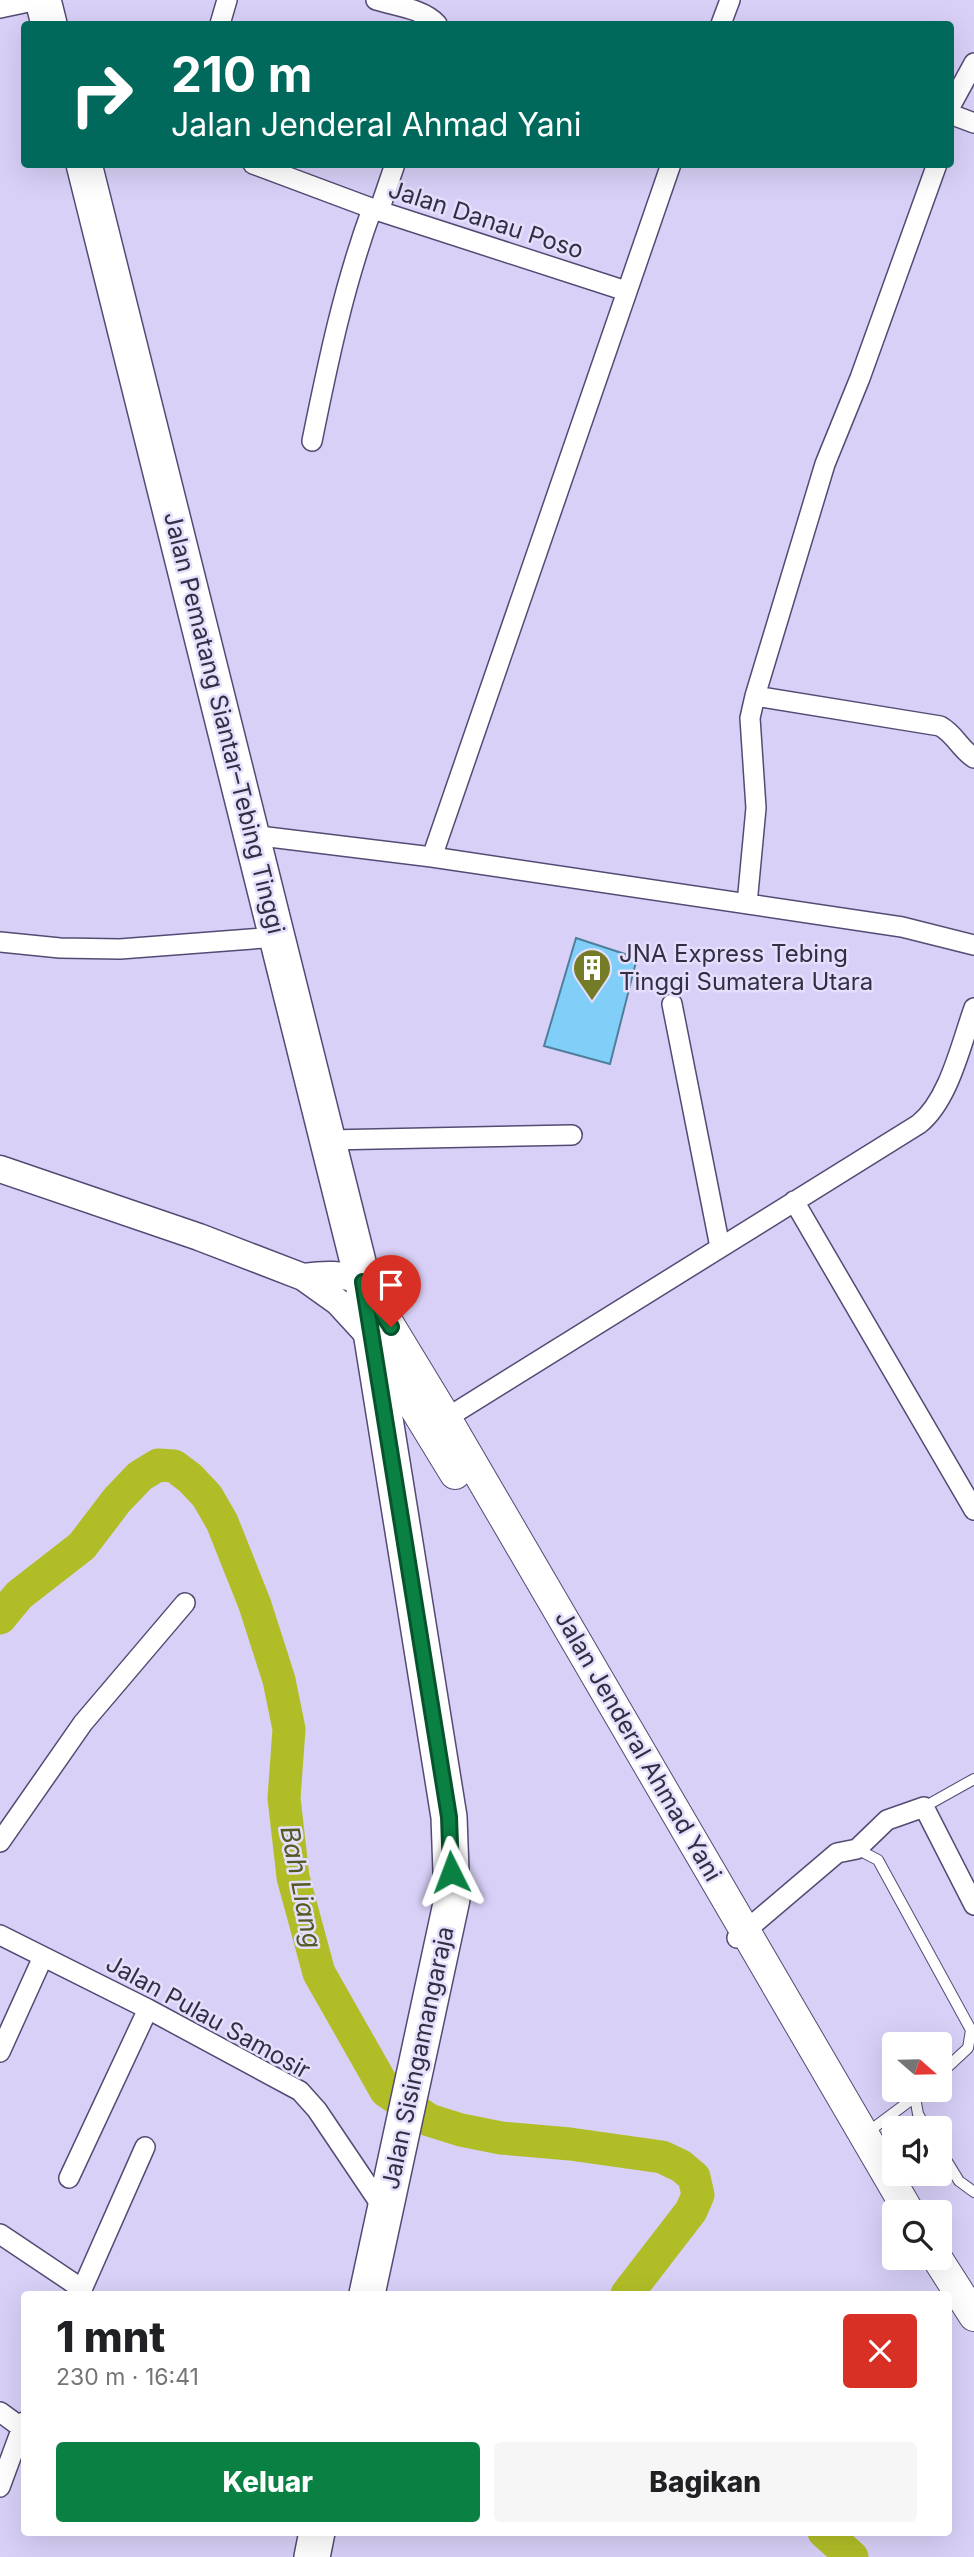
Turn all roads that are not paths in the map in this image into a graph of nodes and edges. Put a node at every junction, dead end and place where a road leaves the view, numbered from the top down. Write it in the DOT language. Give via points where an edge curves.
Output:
graph roads {
  1 [pos="38,0"];
  2 [pos="43,0"];
  3 [pos="227,0"];
  4 [pos="376,0"];
  5 [pos="730,0"];
  6 [pos="0,8"];
  7 [pos="48,21"];
  8 [pos="221,21"];
  9 [pos="434,21"];
  10 [pos="722,21"];
  11 [pos="974,63"];
  12 [pos="954,109"];
  13 [pos="954,117"];
  14 [pos="974,123"];
  15 [pos="85,168"];
  16 [pos="264,168"];
  17 [pos="393,168"];
  18 [pos="670,168"];
  19 [pos="936,168"];
  20 [pos="375,210"];
  21 [pos="626,291"];
  22 [pos="312,441"];
  23 [pos="755,696"];
  24 [pos="974,758"];
  25 [pos="252,835"];
  26 [pos="432,856"];
  27 [pos="747,904"];
  28 [pos="277,937"];
  29 [pos="0,942"];
  30 [pos="974,945"];
  31 [pos="672,1004"];
  32 [pos="974,1008"];
  33 [pos="971,1028"];
  34 [pos="572,1135"];
  35 [pos="328,1140"];
  36 [pos="0,1169"];
  37 [pos="794,1201"];
  38 [pos="720,1247"];
  39 [pos="303,1277"];
  40 [pos="363,1282"];
  41 [pos="372,1339"];
  42 [pos="437,1424"];
  43 [pos="974,1510"];
  44 [pos="185,1602"];
  45 [pos="974,1779"];
  46 [pos="924,1807"];
  47 [pos="0,1842"];
  48 [pos="857,1849"];
  49 [pos="974,1905"];
  50 [pos="0,1935"];
  51 [pos="740,1935"];
  52 [pos="43,1957"];
  53 [pos="148,2009"];
  54 [pos="0,2052"];
  55 [pos="952,2063"];
  56 [pos="906,2102"];
  57 [pos="859,2139"];
  58 [pos="145,2147"];
  59 [pos="952,2171"];
  60 [pos="69,2178"];
  61 [pos="974,2192"];
  62 [pos="892,2200"];
  63 [pos="901,2200"];
  64 [pos="385,2212"];
  65 [pos="0,2234"];
  66 [pos="933,2270"];
  67 [pos="945,2270"];
  68 [pos="80,2291"];
  69 [pos="81,2291"];
  70 [pos="367,2291"];
  71 [pos="946,2291"];
  72 [pos="952,2301"];
  73 [pos="974,2316"];
  74 [pos="974,2337"];
  75 [pos="0,2412"];
  76 [pos="21,2424"];
  77 [pos="21,2430"];
  78 [pos="0,2487"];
  79 [pos="316,2536"];
  80 [pos="312,2557"];
  1 -- 6 [label="street"];
  2 -- 7 [label="highway"];
  3 -- 8 [label="street"];
  4 -- 9 [label="street"];
  5 -- 10 [label="street"];
  11 -- 12 [label="street"];
  13 -- 14 [label="street"];
  15 -- 25 [label="highway, Jalan Pematang Siantar–Tebing Tinggi"];
  16 -- 20 [label="street, Jalan Danau Poso"];
  17 -- 20 [label="street"];
  18 -- 21 [label="street"];
  19 -- 23 [label="street" via="825,464"];
  20 -- 21 [label="street, Jalan Danau Poso"];
  20 -- 22 [label="street" via="352,261"];
  21 -- 26 [label="street"];
  23 -- 24 [label="street" via="940,726"];
  23 -- 27 [label="street" via="750,718 756,808"];
  25 -- 26 [label="street"];
  25 -- 28 [label="highway, Jalan Pematang Siantar–Tebing Tinggi"];
  26 -- 27 [label="street"];
  27 -- 30 [label="street" via="902,927"];
  28 -- 29 [label="street" via="120,949"];
  28 -- 35 [label="highway, Jalan Pematang Siantar–Tebing Tinggi"];
  31 -- 38 [label="street"];
  32 -- 33 [label="street"];
  33 -- 37 [label="street" via="929,1115"];
  34 -- 35 [label="street"];
  35 -- 40 [label="highway, Jalan Pematang Siantar–Tebing Tinggi"];
  36 -- 39 [label="street"];
  37 -- 38 [label="street"];
  37 -- 43 [label="street"];
  38 -- 42 [label="street"];
  39 -- 40 [label="street" via="329,1273"];
  39 -- 41 [label="street" via="338,1302"];
  40 -- 41 [label="highway, Jalan Sisingamangaraja"];
  40 -- 42 [label="main road, Jalan Jenderal Ahmad Yani"];
  41 -- 42 [label="main road, Jalan Jenderal Ahmad Yani"];
  41 -- 64 [label="highway, Jalan Sisingamangaraja" via="449,1817 452,1899"];
  42 -- 51 [label="main road, Jalan Jenderal Ahmad Yani"];
  44 -- 47 [label="street" via="83,1723"];
  45 -- 46 [label="lane"];
  46 -- 48 [label="street" via="887,1820"];
  46 -- 49 [label="street"];
  48 -- 51 [label="street" via="837,1853"];
  48 -- 55 [label="lane" via="878,1860 971,2030 968,2048"];
  50 -- 52 [label="street, Jalan Pulau Samosir"];
  51 -- 57 [label="main road, Jalan Jenderal Ahmad Yani"];
  52 -- 53 [label="street, Jalan Pulau Samosir"];
  52 -- 54 [label="street"];
  53 -- 60 [label="street"];
  53 -- 64 [label="street, Jalan Pulau Samosir" via="300,2091"];
  56 -- 57 [label="lane"];
  57 -- 62 [label="main road, Jalan Jenderal Ahmad Yani"];
  57 -- 63 [label="main road, Jalan Jenderal Ahmad Yani"];
  58 -- 69 [label="street"];
  59 -- 61 [label="lane"];
  64 -- 70 [label="highway, Jalan Sisingamangaraja"];
  65 -- 68 [label="street"];
  66 -- 71 [label="main road"];
  67 -- 73 [label="main road"];
  72 -- 74 [label="main road"];
  75 -- 76 [label="street"];
  77 -- 78 [label="street"];
  79 -- 80 [label="highway"];
}
